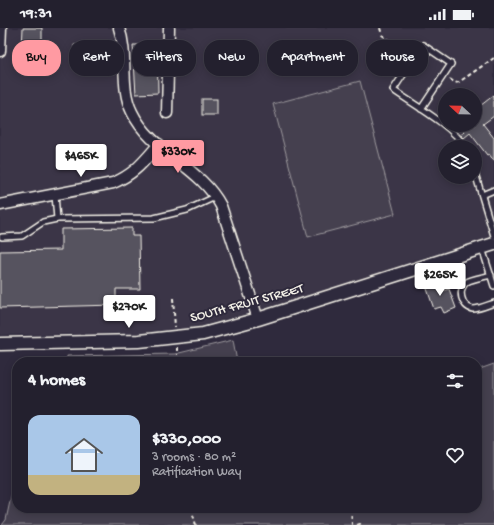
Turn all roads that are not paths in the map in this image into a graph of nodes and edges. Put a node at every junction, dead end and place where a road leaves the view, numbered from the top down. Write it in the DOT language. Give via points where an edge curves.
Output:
graph roads {
  1 [pos="1,28"];
  2 [pos="119,28"];
  3 [pos="170,28"];
  4 [pos="0,51"];
  5 [pos="421,109"];
  6 [pos="168,113"];
  7 [pos="460,140"];
  8 [pos="159,144"];
  9 [pos="478,184"];
  10 [pos="494,190"];
  11 [pos="54,195"];
  12 [pos="482,195"];
  13 [pos="216,196"];
  14 [pos="0,205"];
  15 [pos="57,220"];
  16 [pos="494,236"];
  17 [pos="2,237"];
  18 [pos="494,244"];
  19 [pos="482,248"];
  20 [pos="490,275"];
  21 [pos="494,286"];
  22 [pos="494,303"];
  23 [pos="258,319"];
  24 [pos="0,344"];
  1 -- 4 [label="street"];
  2 -- 8 [label="street" via="123,40 125,84 129,105 138,123"];
  3 -- 6 [label="street"];
  5 -- 5 [label="lane" via="393,90 423,45 451,64"];
  5 -- 7 [label="lane"];
  8 -- 11 [label="street" via="127,177 113,183"];
  8 -- 13 [label="street" via="201,179"];
  9 -- 12 [label="lane"];
  10 -- 12 [label="lane"];
  11 -- 14 [label="street"];
  11 -- 15 [label="lane"];
  12 -- 16 [label="lane"];
  13 -- 15 [label="lane" via="187,210 154,218"];
  13 -- 23 [label="street"];
  15 -- 17 [label="lane" via="43,222 22,236"];
  18 -- 19 [label="street, SOUTH FRUIT STREET"];
  19 -- 20 [label="lane"];
  19 -- 23 [label="street, SOUTH FRUIT STREET"];
  20 -- 21 [label="lane"];
  20 -- 22 [label="lane" via="467,282 461,296 469,308"];
  23 -- 24 [label="street, SOUTH FRUIT STREET" via="203,334 177,338"];
}
